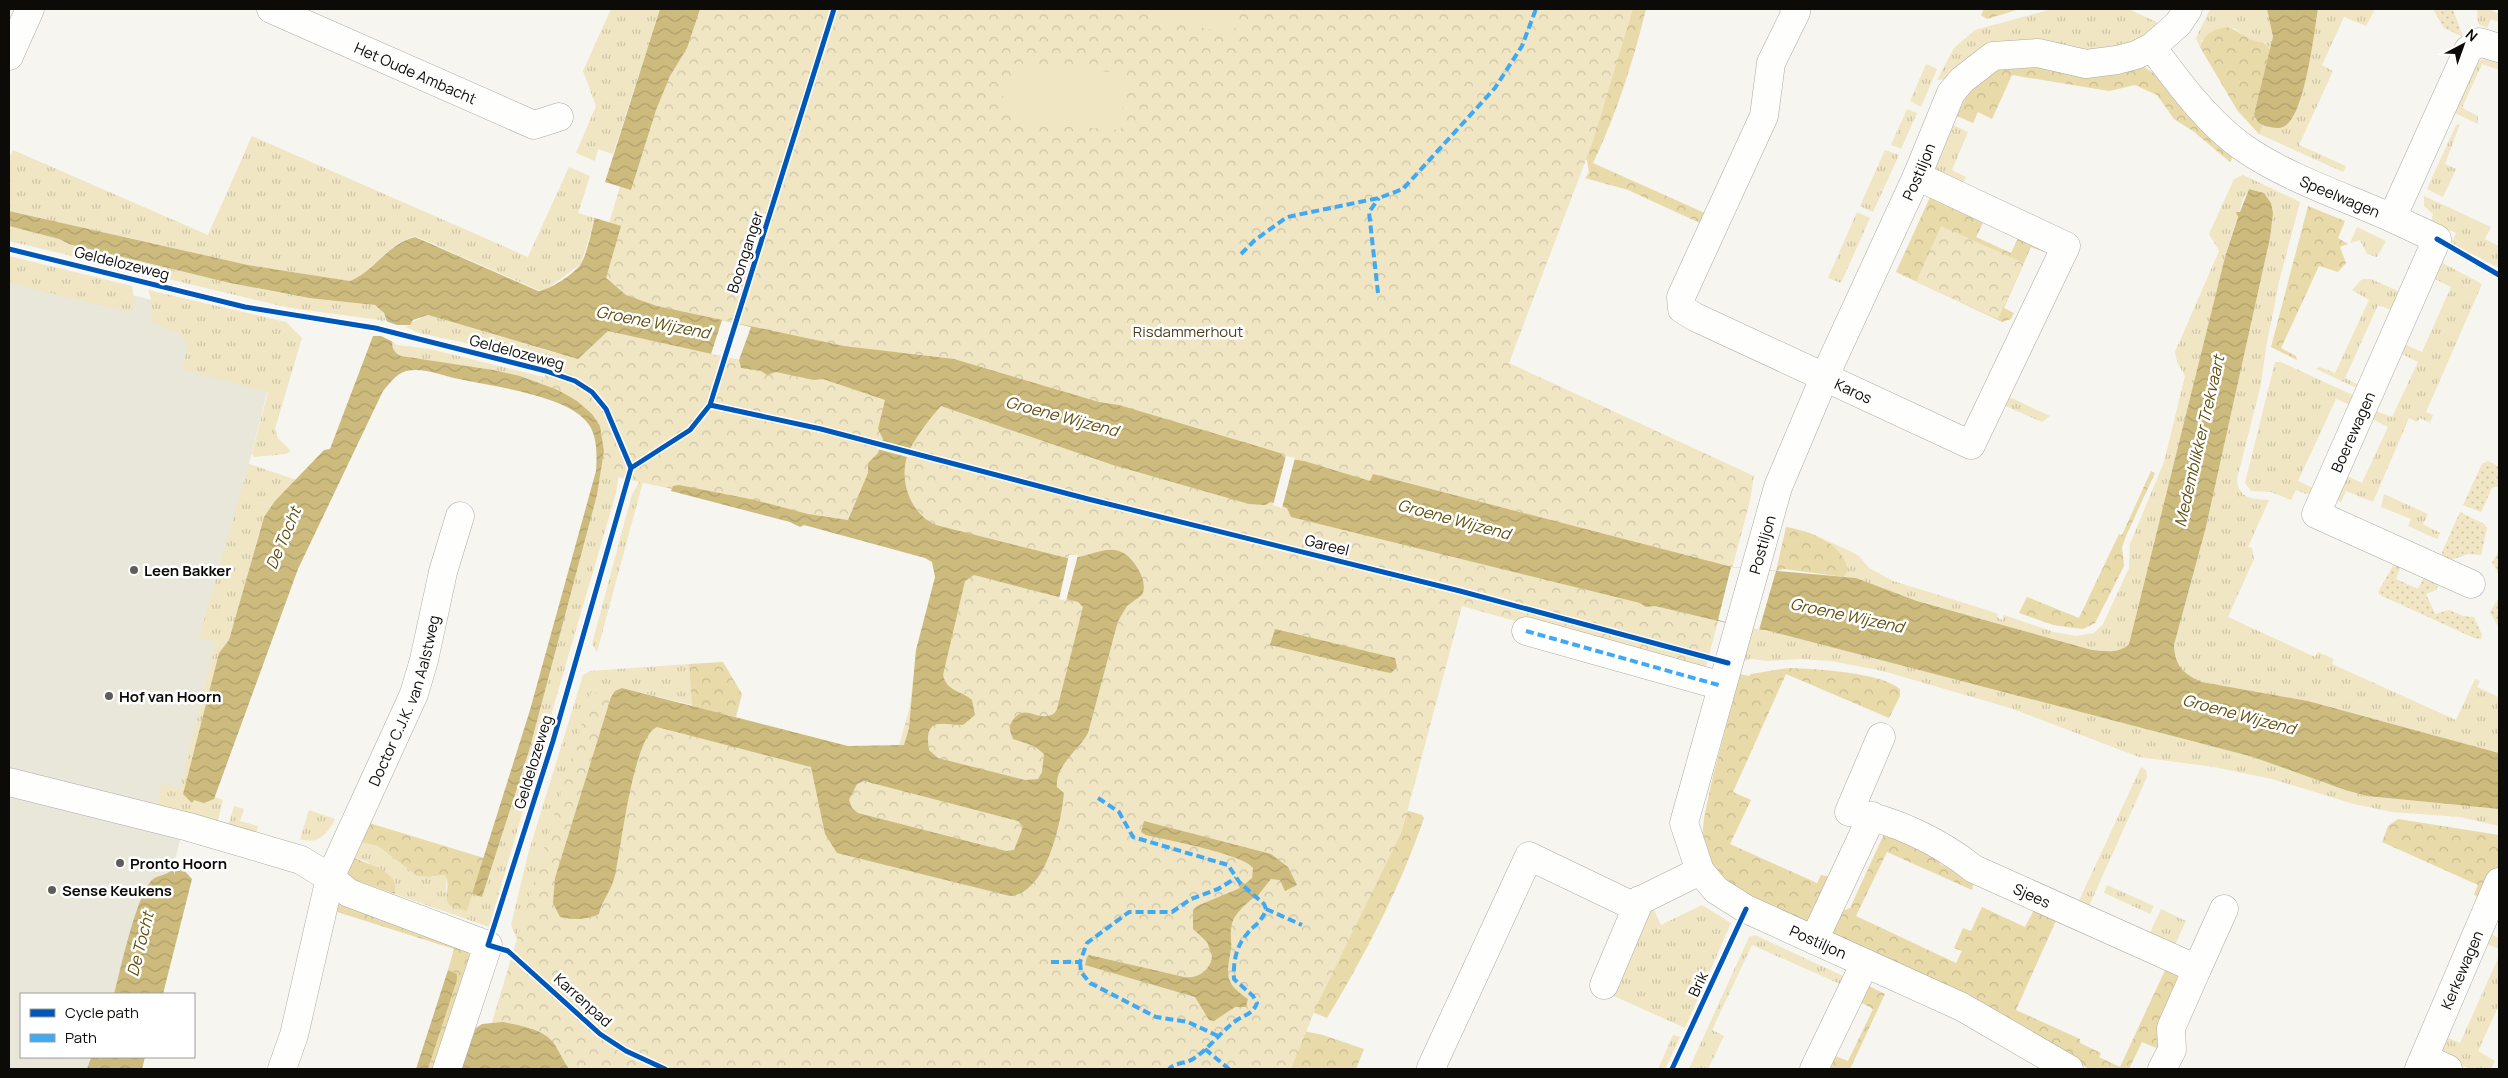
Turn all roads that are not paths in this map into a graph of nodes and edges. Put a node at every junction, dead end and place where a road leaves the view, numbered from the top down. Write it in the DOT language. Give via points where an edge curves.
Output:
graph roads {
  1 [pos="30,9"];
  2 [pos="271,9"];
  3 [pos="1794,9"];
  4 [pos="2188,9"];
  5 [pos="2152,47"];
  6 [pos="2499,48"];
  7 [pos="9,56"];
  8 [pos="559,117"];
  9 [pos="1917,176"];
  10 [pos="2392,218"];
  11 [pos="1824,378"];
  12 [pos="460,516"];
  13 [pos="2471,584"];
  14 [pos="1526,631"];
  15 [pos="1722,686"];
  16 [pos="1881,737"];
  17 [pos="9,782"];
  18 [pos="1872,816"];
  19 [pos="1700,871"];
  20 [pos="330,878"];
  21 [pos="2499,882"];
  22 [pos="1640,900"];
  23 [pos="2224,909"];
  24 [pos="1814,940"];
  25 [pos="1865,964"];
  26 [pos="2197,969"];
  27 [pos="1604,985"];
  28 [pos="2422,1064"];
  29 [pos="282,1069"];
  30 [pos="447,1069"];
  31 [pos="1434,1069"];
  32 [pos="1814,1069"];
  33 [pos="2069,1069"];
  34 [pos="2162,1069"];
  35 [pos="2448,1069"];
  1 -- 7 [label="street"];
  2 -- 8 [label="street, Het Oude Ambacht" via="534,125"];
  3 -- 11 [label="street, Karos" via="1796,12 1771,62 1764,116 1680,303 1687,314"];
  4 -- 5 [label="street, Postiljon" via="2178,24"];
  5 -- 9 [label="street, Postiljon" via="2117,60 2086,64 2038,53 1993,56 1951,93"];
  5 -- 10 [label="street, Speelwagen" via="2217,126 2243,148 2276,167"];
  6 -- 10 [label="street, Speelwagen" via="2479,42 2468,50"];
  9 -- 11 [label="street, Postiljon"];
  9 -- 11 [label="street, Karos" via="2066,246 1971,445"];
  10 -- 13 [label="street, Boerewagen" via="2437,240 2316,514"];
  11 -- 15 [label="street, Postiljon" via="1778,487"];
  12 -- 20 [label="street, Doctor C.J.K. van Aalstweg" via="414,694"];
  14 -- 15 [label="street"];
  15 -- 19 [label="street, Postiljon" via="1684,822"];
  16 -- 18 [label="street, Sjees" via="1849,812"];
  17 -- 20 [label="street" via="189,826 301,860"];
  18 -- 24 [label="street"];
  18 -- 26 [label="street, Sjees" via="1951,850 1974,869"];
  19 -- 22 [label="street"];
  19 -- 24 [label="street, Postiljon" via="1716,890 1746,910"];
  20 -- 29 [label="street, Doctor C.J.K. van Aalstweg" via="294,1035"];
  20 -- 30 [label="street" via="350,893 488,945"];
  21 -- 28 [label="street, Kerkewagen"];
  22 -- 27 [label="street"];
  22 -- 31 [label="street" via="1631,905 1529,856 1431,1068"];
  23 -- 26 [label="street"];
  24 -- 25 [label="street, Postiljon"];
  25 -- 32 [label="street"];
  25 -- 33 [label="street, Postiljon" via="1962,1007"];
  26 -- 34 [label="street" via="2170,1028 2172,1050"];
  28 -- 35 [label="street, Kerkewagen"];
}
